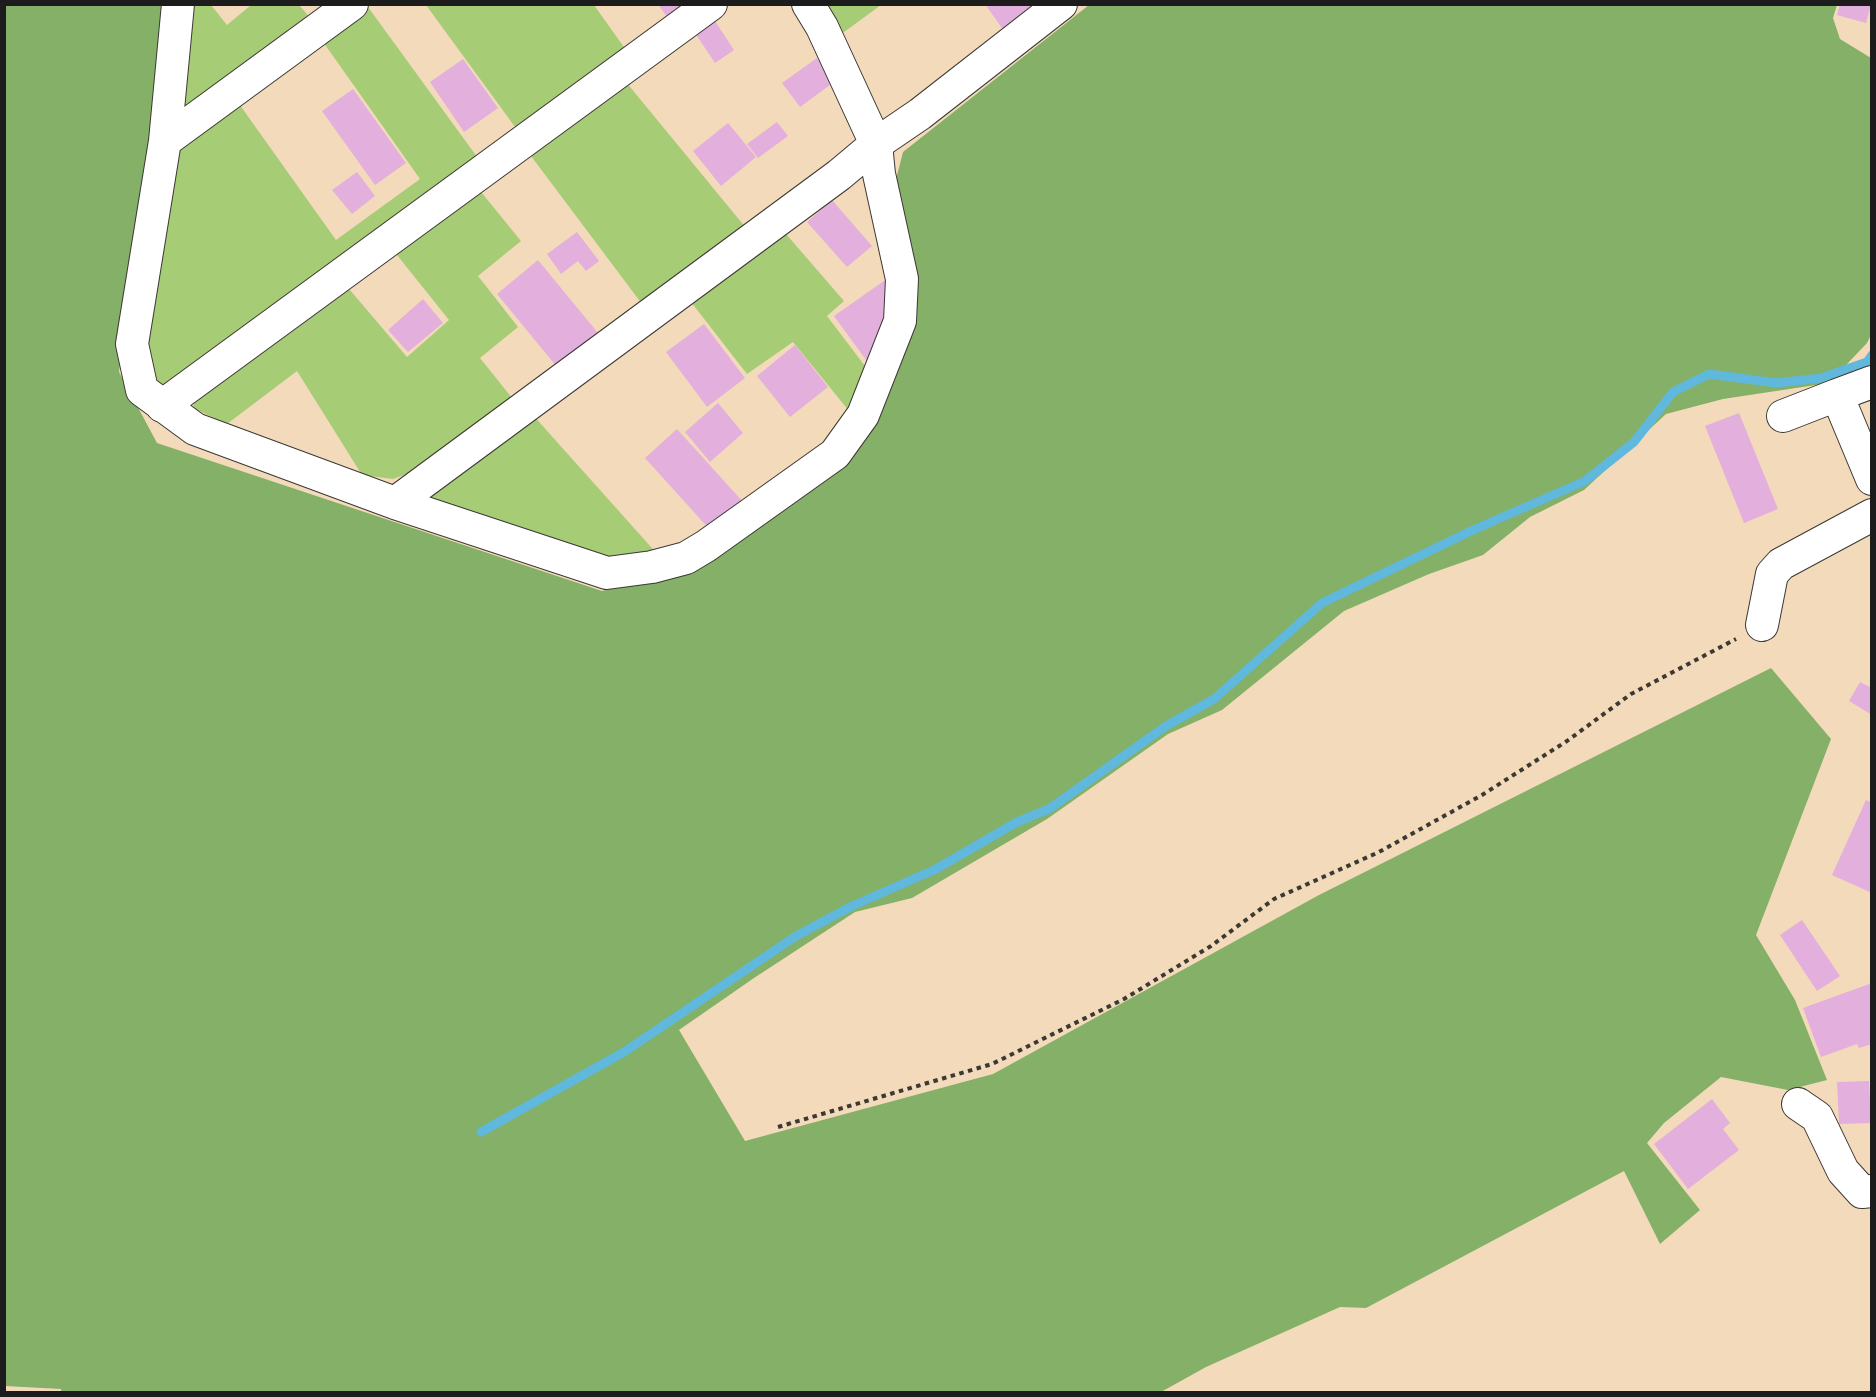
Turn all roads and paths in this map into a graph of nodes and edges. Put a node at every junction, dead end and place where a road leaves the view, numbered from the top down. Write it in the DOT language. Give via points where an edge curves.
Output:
graph roads {
  1 [pos="178,4"];
  2 [pos="352,4"];
  3 [pos="711,4"];
  4 [pos="808,4"];
  5 [pos="1060,4"];
  6 [pos="165,141"];
  7 [pos="876,144"];
  8 [pos="1872,382"];
  9 [pos="1837,394"];
  10 [pos="162,406"];
  11 [pos="1783,416"];
  12 [pos="1872,479"];
  13 [pos="395,503"];
  14 [pos="1872,515"];
  15 [pos="1762,625"];
  16 [pos="1798,1104"];
  17 [pos="778,1127"];
  18 [pos="1872,1191"];
  1 -- 6 [label="lane"];
  2 -- 6 [label="lane"];
  3 -- 10 [label="lane"];
  4 -- 7 [label="lane"];
  5 -- 7 [label="lane"];
  6 -- 10 [label="lane" via="132,344 142,390"];
  7 -- 13 [label="lane" via="840,175"];
  7 -- 13 [label="lane" via="902,279 900,321 863,415 835,454 686,558 607,573"];
  8 -- 9 [label="lane"];
  9 -- 11 [label="lane"];
  9 -- 12 [label="lane"];
  10 -- 13 [label="lane" via="195,429"];
  14 -- 15 [label="lane" via="1780,564 1772,574"];
  15 -- 17 [label="path" via="1631,694 1482,795 1379,852 1274,899 1211,946 1124,999 992,1064"];
  16 -- 18 [label="lane" via="1817,1117 1843,1171 1862,1192"];
}
